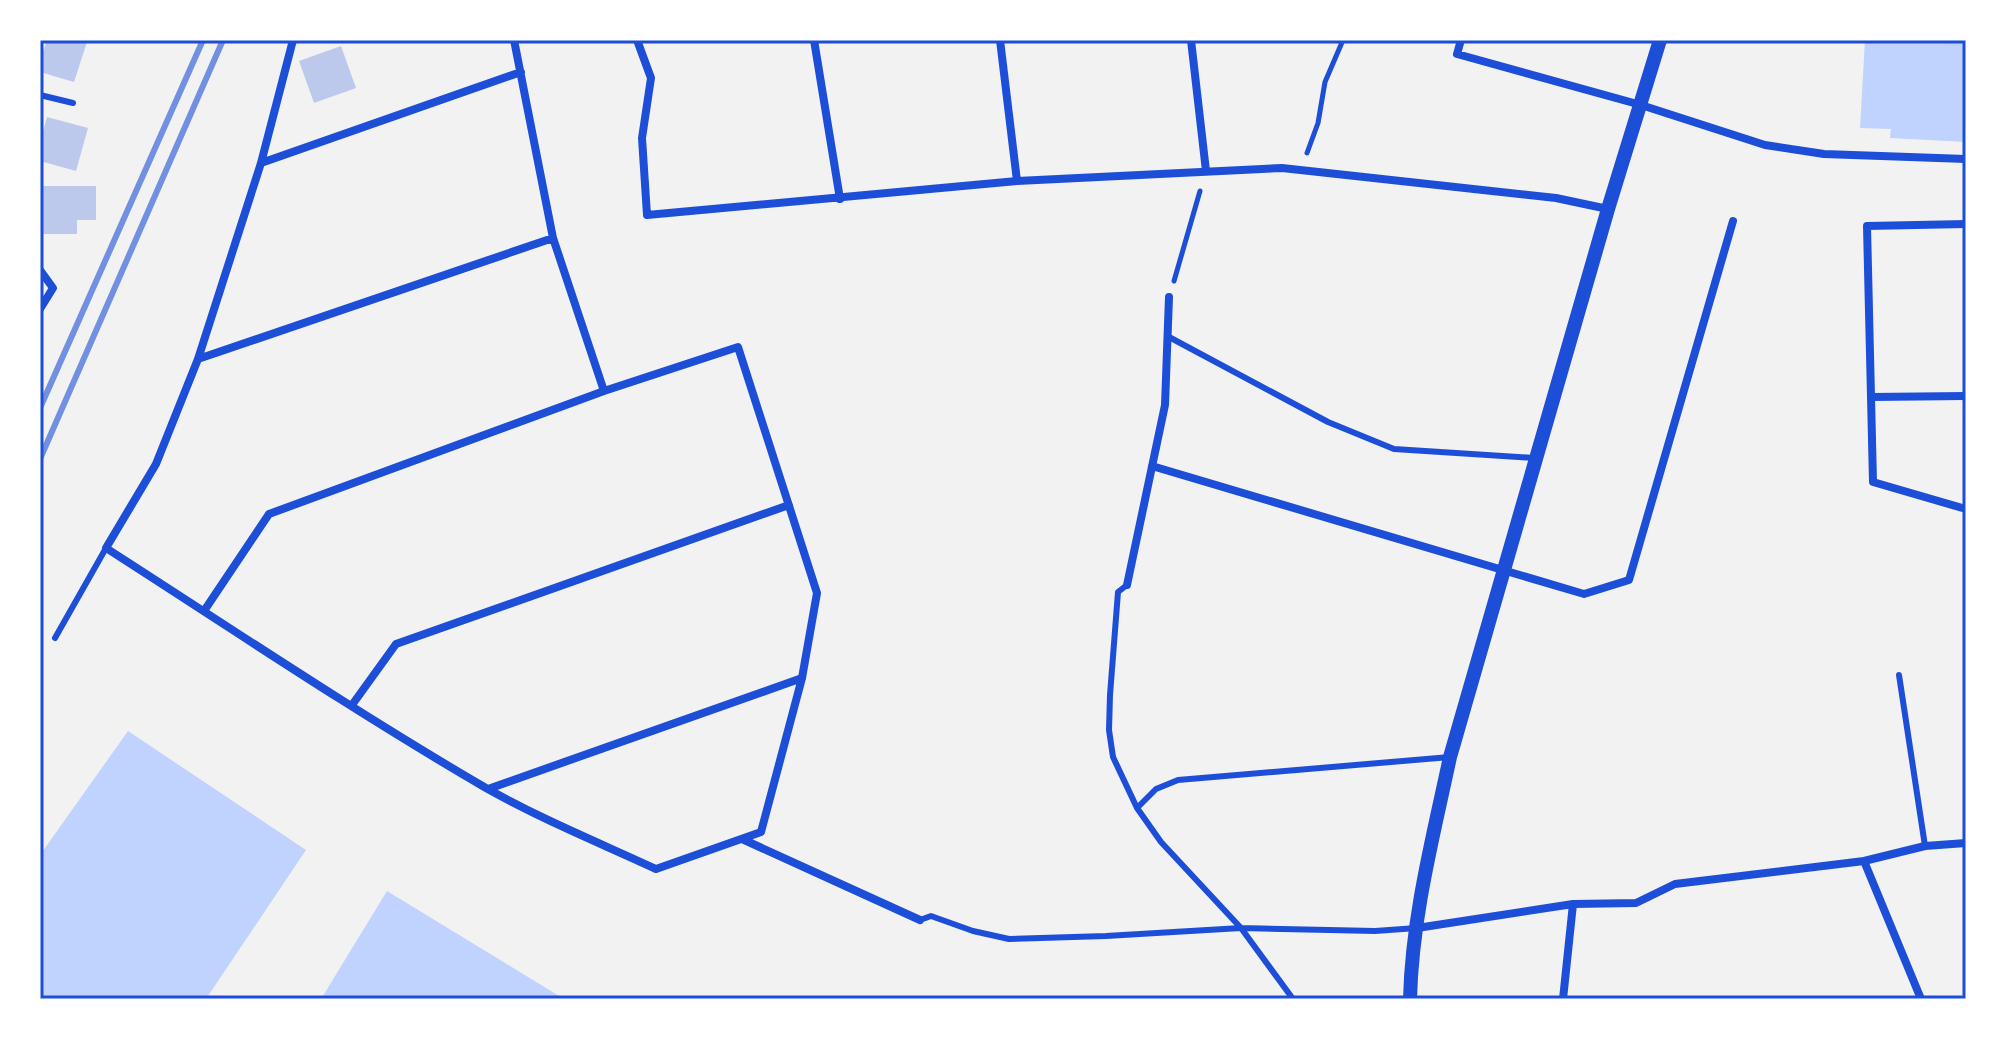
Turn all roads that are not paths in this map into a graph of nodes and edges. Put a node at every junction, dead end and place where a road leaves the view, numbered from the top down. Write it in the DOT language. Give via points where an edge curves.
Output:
graph roads {
  1 [pos="293,40"];
  2 [pos="514,40"];
  3 [pos="637,40"];
  4 [pos="814,40"];
  5 [pos="1000,40"];
  6 [pos="1191,40"];
  7 [pos="1461,40"];
  8 [pos="1660,40"];
  9 [pos="521,72"];
  10 [pos="40,95"];
  11 [pos="73,103"];
  12 [pos="1641,105"];
  13 [pos="1966,159"];
  14 [pos="261,163"];
  15 [pos="1206,171"];
  16 [pos="1017,181"];
  17 [pos="840,199"];
  18 [pos="1608,209"];
  19 [pos="1733,221"];
  20 [pos="1966,224"];
  21 [pos="553,238"];
  22 [pos="40,270"];
  23 [pos="1169,297"];
  24 [pos="40,309"];
  25 [pos="1169,337"];
  26 [pos="198,359"];
  27 [pos="604,391"];
  28 [pos="1966,396"];
  29 [pos="1871,397"];
  30 [pos="1538,459"];
  31 [pos="1152,466"];
  32 [pos="789,505"];
  33 [pos="1966,509"];
  34 [pos="106,548"];
  35 [pos="1505,572"];
  36 [pos="1127,585"];
  37 [pos="204,611"];
  38 [pos="55,638"];
  39 [pos="1899,675"];
  40 [pos="802,678"];
  41 [pos="352,705"];
  42 [pos="1450,757"];
  43 [pos="488,789"];
  44 [pos="1137,808"];
  45 [pos="742,839"];
  46 [pos="1966,843"];
  47 [pos="1925,846"];
  48 [pos="1864,861"];
  49 [pos="1573,904"];
  50 [pos="920,920"];
  51 [pos="1241,928"];
  52 [pos="1417,928"];
  53 [pos="1293,999"];
  54 [pos="1410,999"];
  55 [pos="1563,999"];
  56 [pos="1921,999"];
  1 -- 14 [label="street"];
  2 -- 9 [label="street"];
  3 -- 17 [label="street" via="651,78 642,138 647,215"];
  4 -- 17 [label="street"];
  5 -- 16 [label="street"];
  6 -- 15 [label="street"];
  7 -- 12 [label="street" via="1457,54"];
  8 -- 12 [label="street"];
  9 -- 14 [label="street"];
  9 -- 21 [label="street"];
  10 -- 11 [label="lane"];
  12 -- 13 [label="street" via="1791,150"];
  12 -- 18 [label="street"];
  14 -- 26 [label="street"];
  15 -- 16 [label="street"];
  15 -- 18 [label="street" via="1282,168 1556,198"];
  16 -- 17 [label="street"];
  18 -- 30 [label="street"];
  19 -- 35 [label="street" via="1629,580 1584,594"];
  20 -- 29 [label="street" via="1867,226"];
  21 -- 26 [label="street"];
  21 -- 27 [label="street"];
  22 -- 24 [label="street" via="53,288"];
  23 -- 25 [label="street"];
  25 -- 30 [label="lane" via="1328,422 1394,449"];
  25 -- 31 [label="street" via="1165,405"];
  26 -- 34 [label="street" via="156,464"];
  27 -- 32 [label="street" via="738,347"];
  27 -- 37 [label="street" via="269,514"];
  28 -- 29 [label="street"];
  29 -- 33 [label="street" via="1873,482"];
  30 -- 35 [label="street"];
  31 -- 35 [label="street"];
  31 -- 36 [label="street"];
  32 -- 40 [label="street" via="817,593"];
  32 -- 41 [label="street" via="396,644"];
  34 -- 37 [label="street"];
  34 -- 38 [label="lane"];
  35 -- 42 [label="street"];
  36 -- 44 [label="lane" via="1118,592 1109,730 1113,757"];
  37 -- 41 [label="street"];
  39 -- 47 [label="lane"];
  40 -- 43 [label="street"];
  40 -- 45 [label="street" via="761,832"];
  41 -- 43 [label="street"];
  42 -- 44 [label="lane" via="1178,780 1156,789"];
  42 -- 52 [label="street"];
  43 -- 45 [label="street" via="656,869"];
  44 -- 51 [label="lane" via="1161,842"];
  45 -- 50 [label="street"];
  46 -- 47 [label="street"];
  47 -- 48 [label="street"];
  48 -- 49 [label="street" via="1675,884 1636,903"];
  48 -- 56 [label="street"];
  49 -- 52 [label="street"];
  49 -- 55 [label="street"];
  50 -- 51 [label="lane" via="931,916 1009,939"];
  51 -- 52 [label="lane"];
  51 -- 53 [label="lane"];
  52 -- 54 [label="street"];
}
